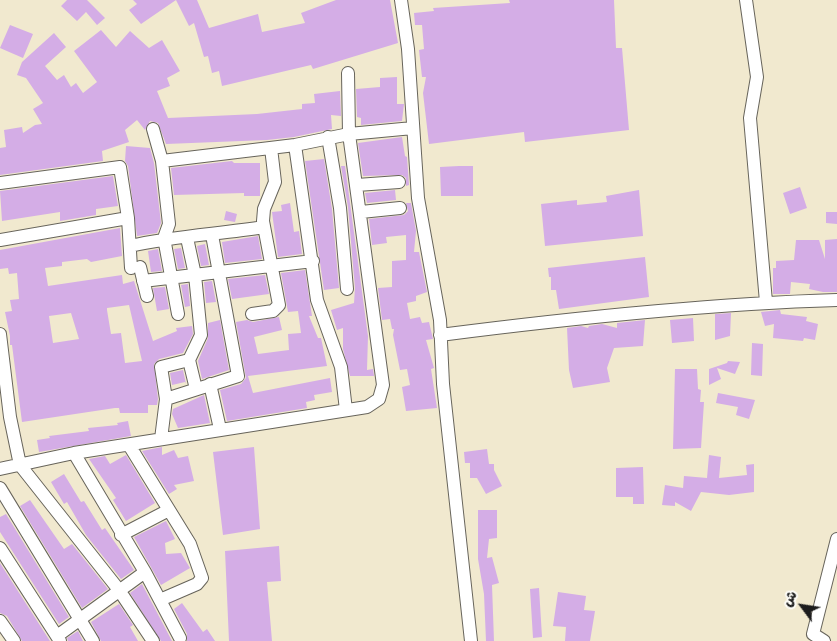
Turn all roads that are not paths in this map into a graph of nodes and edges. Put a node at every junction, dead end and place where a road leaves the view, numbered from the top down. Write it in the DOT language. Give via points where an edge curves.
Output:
graph roads {
  1 [pos="401,0"];
  2 [pos="746,0"];
  3 [pos="348,73"];
  4 [pos="413,128"];
  5 [pos="153,129"];
  6 [pos="350,134"];
  7 [pos="328,137"];
  8 [pos="295,145"];
  9 [pos="271,148"];
  10 [pos="162,162"];
  11 [pos="299,172"];
  12 [pos="276,173"];
  13 [pos="399,182"];
  14 [pos="0,183"];
  15 [pos="357,185"];
  16 [pos="400,208"];
  17 [pos="361,212"];
  18 [pos="128,218"];
  19 [pos="264,228"];
  20 [pos="212,235"];
  21 [pos="164,238"];
  22 [pos="187,238"];
  23 [pos="0,240"];
  24 [pos="130,246"];
  25 [pos="312,261"];
  26 [pos="272,267"];
  27 [pos="219,273"];
  28 [pos="195,275"];
  29 [pos="172,278"];
  30 [pos="143,281"];
  31 [pos="347,289"];
  32 [pos="147,296"];
  33 [pos="837,300"];
  34 [pos="766,302"];
  35 [pos="178,314"];
  36 [pos="252,314"];
  37 [pos="0,334"];
  38 [pos="440,335"];
  39 [pos="189,360"];
  40 [pos="210,384"];
  41 [pos="196,389"];
  42 [pos="4,397"];
  43 [pos="166,399"];
  44 [pos="346,410"];
  45 [pos="220,430"];
  46 [pos="161,439"];
  47 [pos="129,445"];
  48 [pos="74,453"];
  49 [pos="20,465"];
  50 [pos="0,468"];
  51 [pos="0,488"];
  52 [pos="11,506"];
  53 [pos="169,510"];
  54 [pos="0,514"];
  55 [pos="121,535"];
  56 [pos="837,539"];
  57 [pos="0,548"];
  58 [pos="144,572"];
  59 [pos="119,590"];
  60 [pos="160,600"];
  61 [pos="81,620"];
  62 [pos="0,621"];
  63 [pos="812,638"];
  64 [pos="58,639"];
  65 [pos="179,640"];
  66 [pos="14,641"];
  67 [pos="93,641"];
  68 [pos="153,641"];
  69 [pos="471,641"];
  70 [pos="824,641"];
  1 -- 4 [label="street"];
  2 -- 34 [label="street" via="757,77 750,118"];
  3 -- 6 [label="street"];
  4 -- 6 [label="street"];
  4 -- 38 [label="street" via="418,198"];
  5 -- 10 [label="street"];
  6 -- 7 [label="street"];
  6 -- 15 [label="street"];
  7 -- 8 [label="street"];
  7 -- 31 [label="street" via="340,208"];
  8 -- 9 [label="street"];
  8 -- 11 [label="street"];
  9 -- 10 [label="street"];
  9 -- 12 [label="street"];
  10 -- 21 [label="street" via="169,224"];
  11 -- 12 [label="street"];
  11 -- 25 [label="street"];
  12 -- 19 [label="street" via="273,190 264,209"];
  13 -- 15 [label="street"];
  14 -- 18 [label="street" via="120,167"];
  15 -- 17 [label="street"];
  16 -- 17 [label="street"];
  17 -- 44 [label="street" via="382,390 372,406"];
  18 -- 23 [label="street"];
  18 -- 24 [label="street"];
  19 -- 20 [label="street"];
  19 -- 26 [label="street"];
  20 -- 22 [label="street"];
  20 -- 27 [label="street"];
  21 -- 22 [label="street"];
  21 -- 24 [label="street"];
  21 -- 29 [label="street"];
  22 -- 28 [label="street"];
  24 -- 30 [label="street" via="135,267"];
  25 -- 26 [label="street"];
  25 -- 44 [label="street" via="317,300 340,368"];
  26 -- 27 [label="street"];
  26 -- 36 [label="street" via="279,305 273,311"];
  27 -- 28 [label="street"];
  27 -- 40 [label="street" via="238,376"];
  28 -- 29 [label="street"];
  28 -- 39 [label="street" via="201,335"];
  29 -- 30 [label="street"];
  29 -- 35 [label="street"];
  30 -- 32 [label="street"];
  33 -- 34 [label="street"];
  34 -- 38 [label="street"];
  37 -- 42 [label="street"];
  38 -- 69 [label="street"];
  39 -- 41 [label="street"];
  39 -- 43 [label="street" via="162,367"];
  40 -- 41 [label="street"];
  40 -- 45 [label="street"];
  41 -- 43 [label="street"];
  42 -- 49 [label="street"];
  43 -- 46 [label="street"];
  44 -- 45 [label="street"];
  45 -- 46 [label="street"];
  46 -- 47 [label="street"];
  47 -- 48 [label="street"];
  47 -- 53 [label="street"];
  48 -- 49 [label="street"];
  48 -- 55 [label="street"];
  49 -- 50 [label="street"];
  49 -- 59 [label="street"];
  51 -- 52 [label="street"];
  52 -- 54 [label="street"];
  52 -- 61 [label="street"];
  53 -- 55 [label="street"];
  53 -- 60 [label="street" via="190,544 202,578 197,584"];
  55 -- 58 [label="street"];
  56 -- 63 [label="street"];
  57 -- 64 [label="street"];
  58 -- 59 [label="street"];
  58 -- 60 [label="street"];
  59 -- 61 [label="street"];
  59 -- 68 [label="street"];
  60 -- 65 [label="street"];
  61 -- 64 [label="street"];
  61 -- 67 [label="street"];
  62 -- 66 [label="street"];
  63 -- 70 [label="street"];
}
